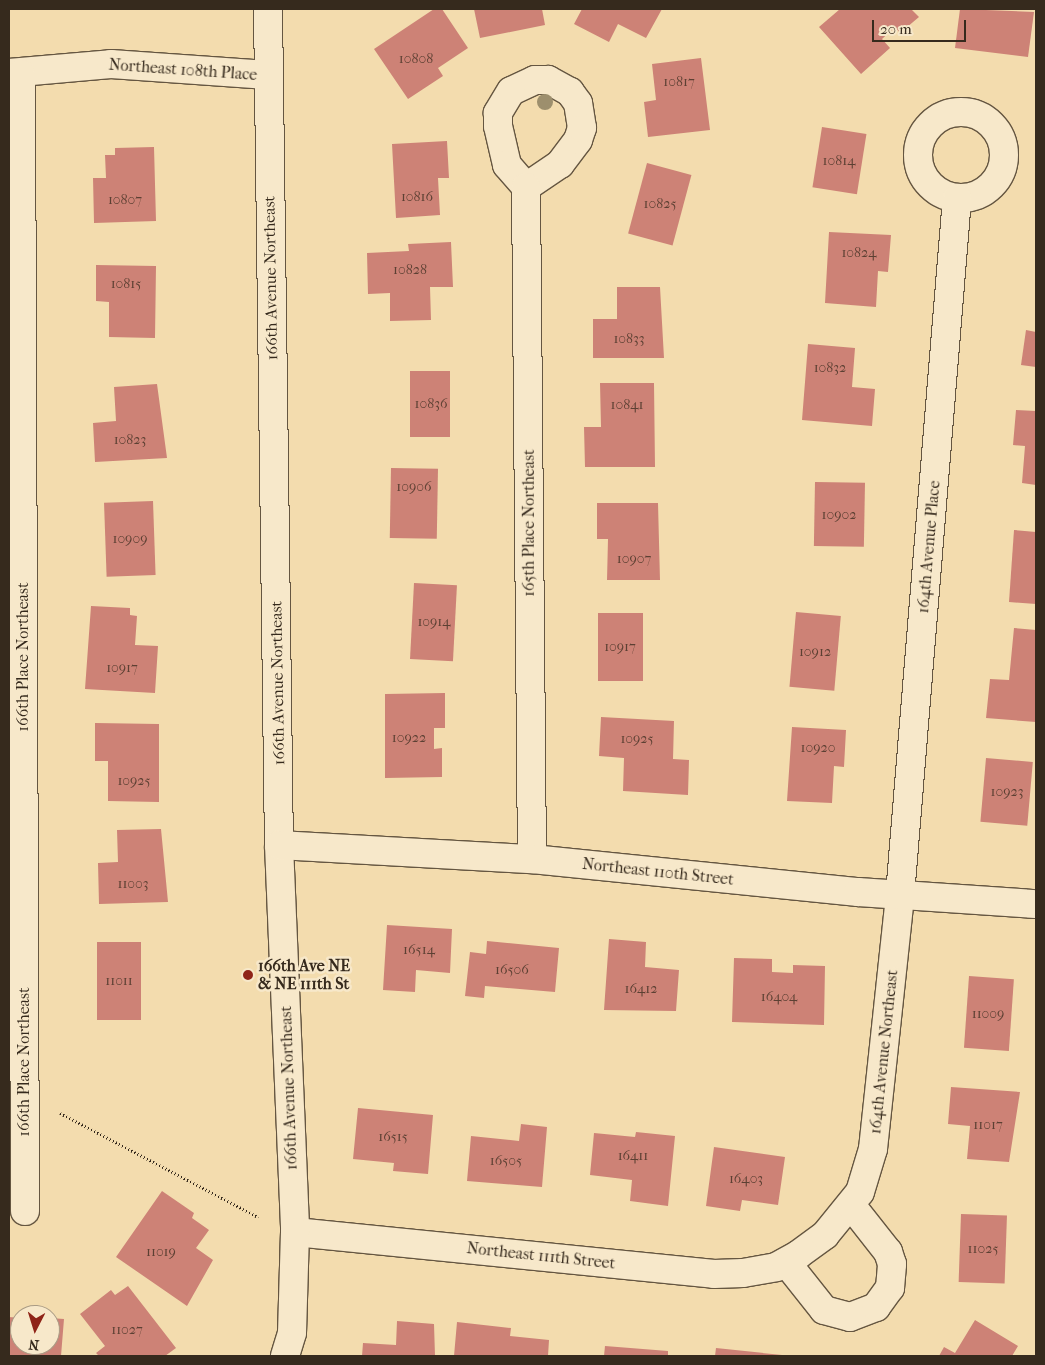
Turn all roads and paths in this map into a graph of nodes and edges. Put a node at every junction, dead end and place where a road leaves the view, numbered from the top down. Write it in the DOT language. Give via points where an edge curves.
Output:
graph roads {
  1 [pos="268,9"];
  2 [pos="15,73"];
  3 [pos="268,75"];
  4 [pos="526,187"];
  5 [pos="957,198"];
  6 [pos="15,422"];
  7 [pos="279,845"];
  8 [pos="532,859"];
  9 [pos="900,895"];
  10 [pos="1036,904"];
  11 [pos="60,1113"];
  12 [pos="851,1204"];
  13 [pos="25,1211"];
  14 [pos="258,1217"];
  15 [pos="294,1232"];
  16 [pos="825,1235"];
  17 [pos="786,1262"];
  18 [pos="285,1356"];
  1 -- 3 [label="street, 166th Avenue Northeast"];
  2 -- 3 [label="street, Northeast 108th Place" via="111,64"];
  2 -- 6 [label="street, 166th Place Northeast"];
  3 -- 7 [label="street, 166th Avenue Northeast"];
  4 -- 8 [label="street, 165th Place Northeast"];
  5 -- 9 [label="street, 164th Avenue Place"];
  6 -- 13 [label="street, 166th Place Northeast"];
  7 -- 8 [label="street, Northeast 110th Street"];
  7 -- 15 [label="street, 166th Avenue Northeast"];
  8 -- 9 [label="street, Northeast 110th Street"];
  9 -- 10 [label="street, Northeast 110th Street"];
  9 -- 12 [label="street, 164th Avenue Northeast" via="873,1150 860,1192"];
  11 -- 14 [label="path"];
  12 -- 16 [label="street, 164th Avenue Northeast"];
  12 -- 17 [label="street" via="888,1252 892,1264 890,1288 876,1307 850,1317 824,1310"];
  15 -- 17 [label="street, Northeast 111th Street" via="714,1274 743,1273"];
  15 -- 18 [label="street, 166th Avenue Northeast" via="292,1333"];
  16 -- 17 [label="street, Northeast 111th Street"];
}
